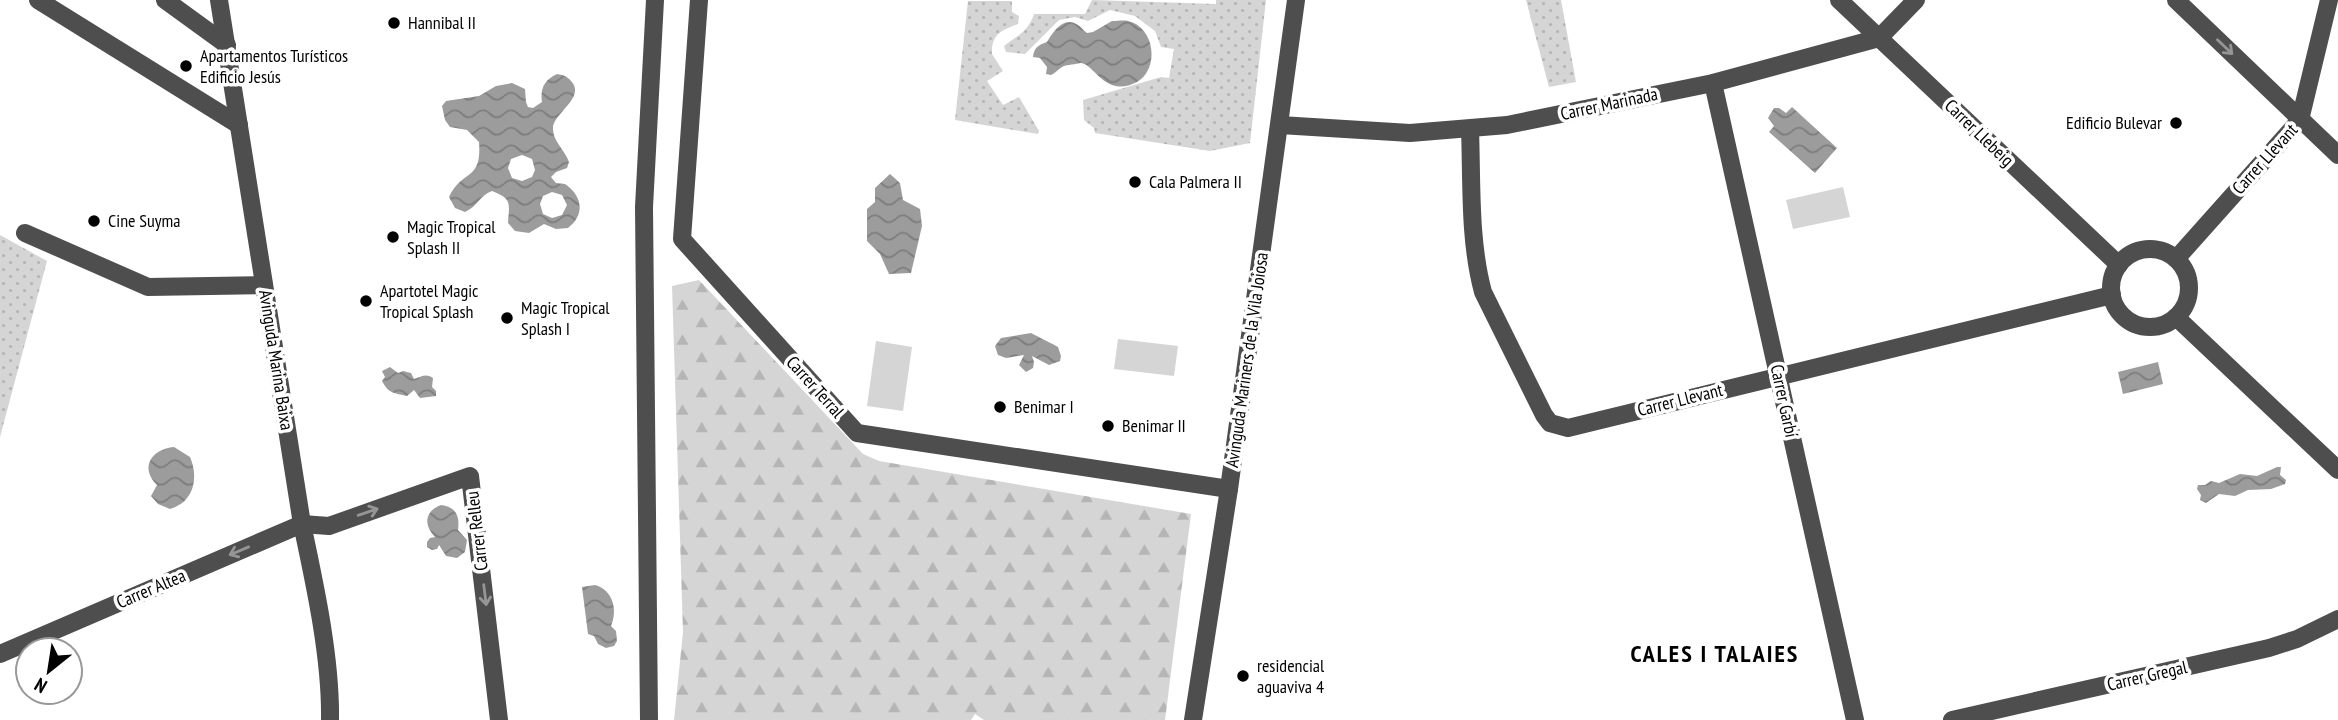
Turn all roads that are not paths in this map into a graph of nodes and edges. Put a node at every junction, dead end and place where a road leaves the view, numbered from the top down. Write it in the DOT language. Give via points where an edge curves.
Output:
graph roads {
  1 [pos="38,0"];
  2 [pos="165,0"];
  3 [pos="219,0"];
  4 [pos="655,0"];
  5 [pos="699,0"];
  6 [pos="1296,0"];
  7 [pos="1839,0"];
  8 [pos="1916,0"];
  9 [pos="2176,0"];
  10 [pos="2328,8"];
  11 [pos="1880,38"];
  12 [pos="227,45"];
  13 [pos="1713,83"];
  14 [pos="2300,120"];
  15 [pos="239,125"];
  16 [pos="1280,125"];
  17 [pos="1470,129"];
  18 [pos="2338,155"];
  19 [pos="25,233"];
  20 [pos="2176,259"];
  21 [pos="2119,265"];
  22 [pos="264,285"];
  23 [pos="2112,295"];
  24 [pos="2176,317"];
  25 [pos="1778,376"];
  26 [pos="2338,470"];
  27 [pos="1229,489"];
  28 [pos="302,524"];
  29 [pos="2338,619"];
  30 [pos="0,654"];
  31 [pos="330,720"];
  32 [pos="499,720"];
  33 [pos="649,720"];
  34 [pos="1193,720"];
  35 [pos="1854,720"];
  36 [pos="1952,720"];
  1 -- 15 [label="street"];
  2 -- 12 [label="street"];
  3 -- 12 [label="street, Avinguda Marina Baixa"];
  4 -- 33 [label="street" via="644,207"];
  5 -- 27 [label="street, Carrer Terral" via="682,239 857,433"];
  6 -- 16 [label="street, Avinguda Mariners de la Vila Joiosa"];
  7 -- 11 [label="street, Carrer Llebeig"];
  8 -- 11 [label="street"];
  9 -- 14 [label="street, one-way"];
  10 -- 14 [label="street, Carrer Llevant"];
  11 -- 13 [label="street, Carrer Marinada"];
  11 -- 21 [label="street, Carrer Llebeig"];
  12 -- 15 [label="street, Avinguda Marina Baixa"];
  13 -- 17 [label="street, Carrer Marinada"];
  13 -- 25 [label="street, Carrer Garbí"];
  14 -- 18 [label="street"];
  14 -- 20 [label="street, Carrer Llevant"];
  15 -- 22 [label="street, Avinguda Marina Baixa"];
  16 -- 17 [label="street, Carrer Marinada" via="1410,133"];
  16 -- 27 [label="street, Avinguda Mariners de la Vila Joiosa"];
  17 -- 25 [label="street, Carrer Llevant" via="1477,272 1550,423 1568,428"];
  19 -- 22 [label="street" via="148,287"];
  20 -- 21 [label="street" via="2146,249"];
  20 -- 24 [label="street" via="2189,281 2189,294"];
  21 -- 23 [label="street"];
  22 -- 28 [label="street, Avinguda Marina Baixa"];
  23 -- 24 [label="street" via="2123,316 2144,326"];
  23 -- 25 [label="street, Carrer Llevant"];
  24 -- 26 [label="street"];
  25 -- 35 [label="street, Carrer Garbí"];
  27 -- 34 [label="street, Avinguda Mariners de la Vila Joiosa"];
  28 -- 30 [label="street, Carrer Altea, one-way"];
  28 -- 31 [label="street, Avinguda Marina Baixa" via="330,692"];
  28 -- 32 [label="street, Carrer Relleu, one-way" via="329,526 470,477"];
  29 -- 36 [label="street, Carrer Gregal" via="2269,648"];
}
